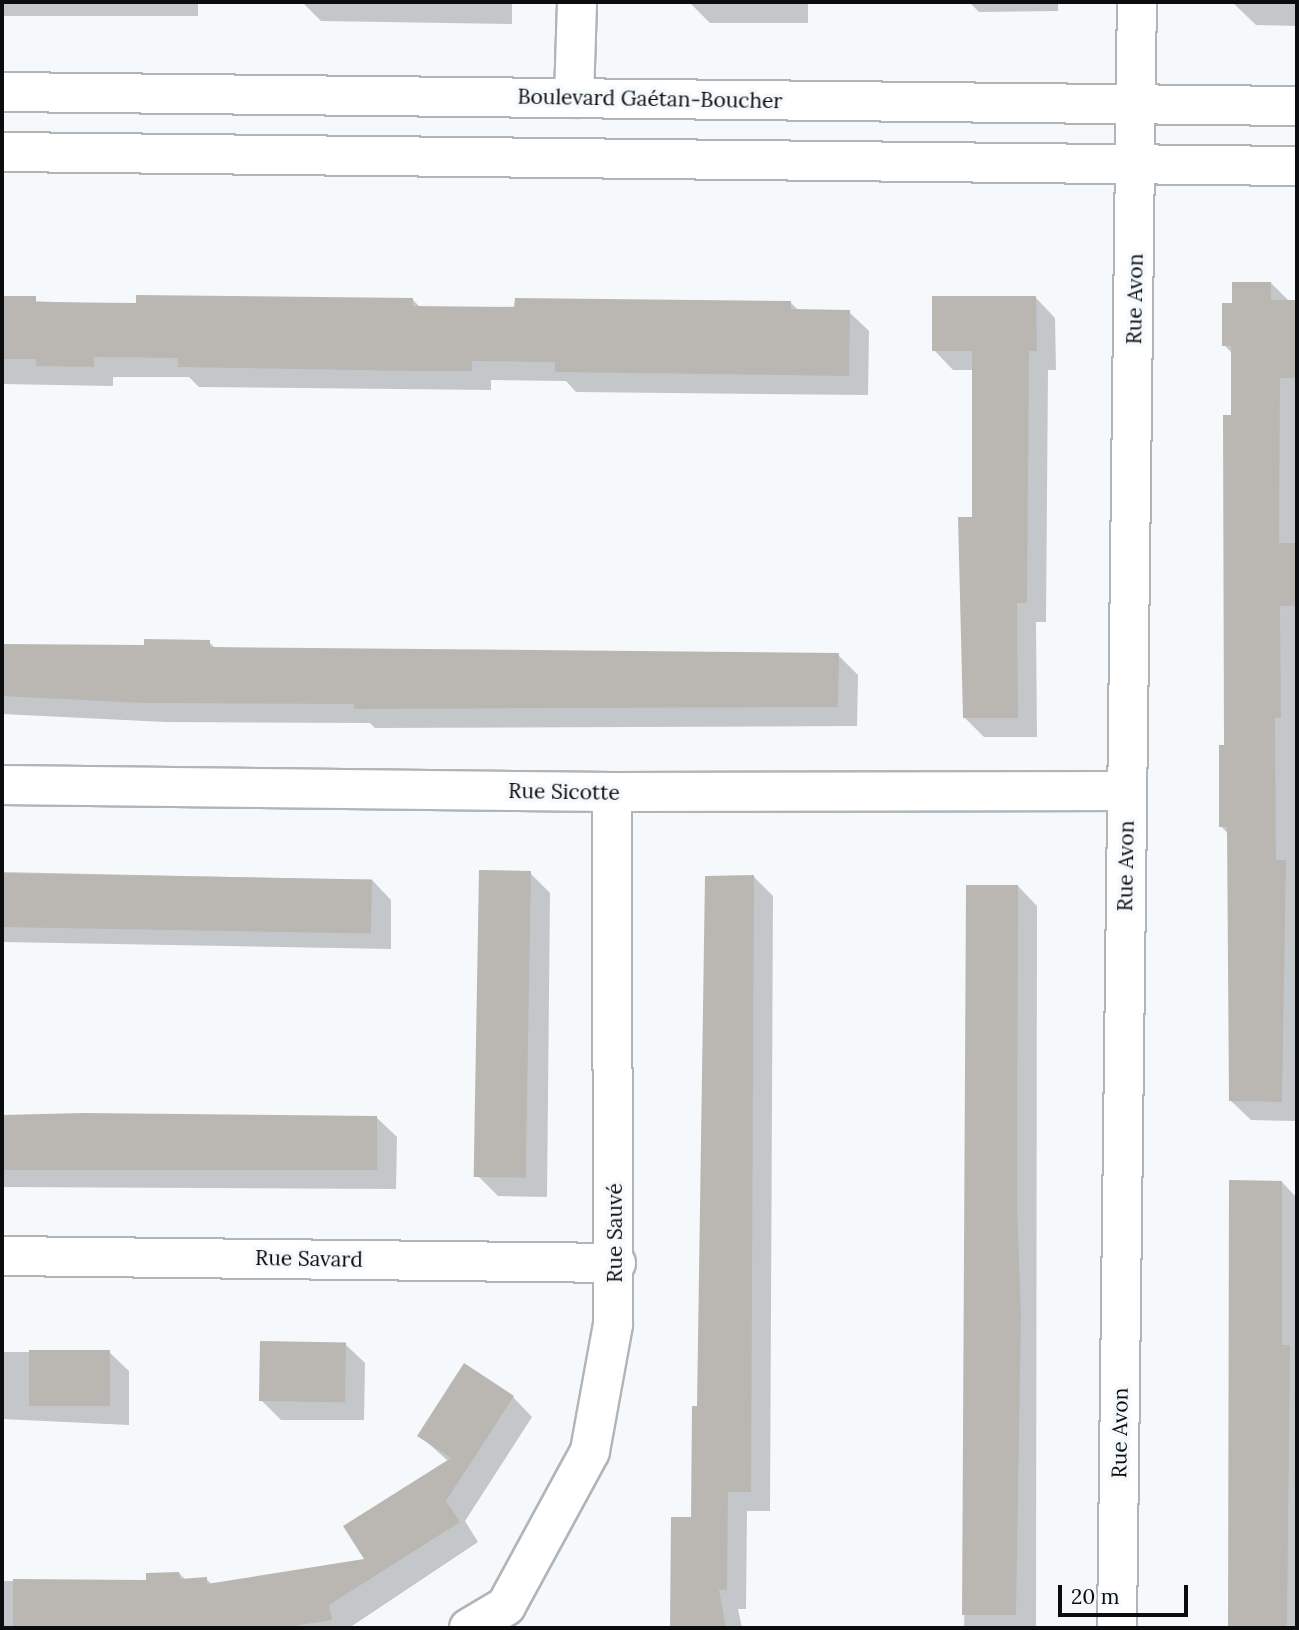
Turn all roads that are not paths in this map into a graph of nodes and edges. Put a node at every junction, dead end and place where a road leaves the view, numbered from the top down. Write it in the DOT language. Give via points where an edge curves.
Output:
graph roads {
  1 [pos="577,2"];
  2 [pos="1137,2"];
  3 [pos="2,92"];
  4 [pos="574,98"];
  5 [pos="1136,104"];
  6 [pos="1297,106"];
  7 [pos="2,152"];
  8 [pos="1137,164"];
  9 [pos="1297,166"];
  10 [pos="2,785"];
  11 [pos="1127,791"];
  12 [pos="612,792"];
  13 [pos="2,1256"];
  14 [pos="616,1263"];
  15 [pos="512,1617"];
  16 [pos="469,1628"];
  17 [pos="1117,1628"];
  1 -- 4 [label="street"];
  2 -- 5 [label="street, Rue Avon"];
  3 -- 4 [label="street, Boulevard Gaétan-Boucher"];
  4 -- 5 [label="street, Boulevard Gaétan-Boucher"];
  5 -- 6 [label="street, Boulevard Gaétan-Boucher"];
  5 -- 8 [label="street, Rue Avon"];
  7 -- 8 [label="street"];
  8 -- 9 [label="street"];
  8 -- 11 [label="street, Rue Avon"];
  10 -- 12 [label="street, Rue Sicotte"];
  11 -- 12 [label="street, Rue Sicotte"];
  11 -- 17 [label="street, Rue Avon"];
  12 -- 14 [label="street, Rue Sauvé"];
  13 -- 14 [label="street, Rue Savard"];
  14 -- 15 [label="street, Rue Sauvé" via="613,1325 590,1451"];
  15 -- 16 [label="street, Rue Sauvé"];
}
